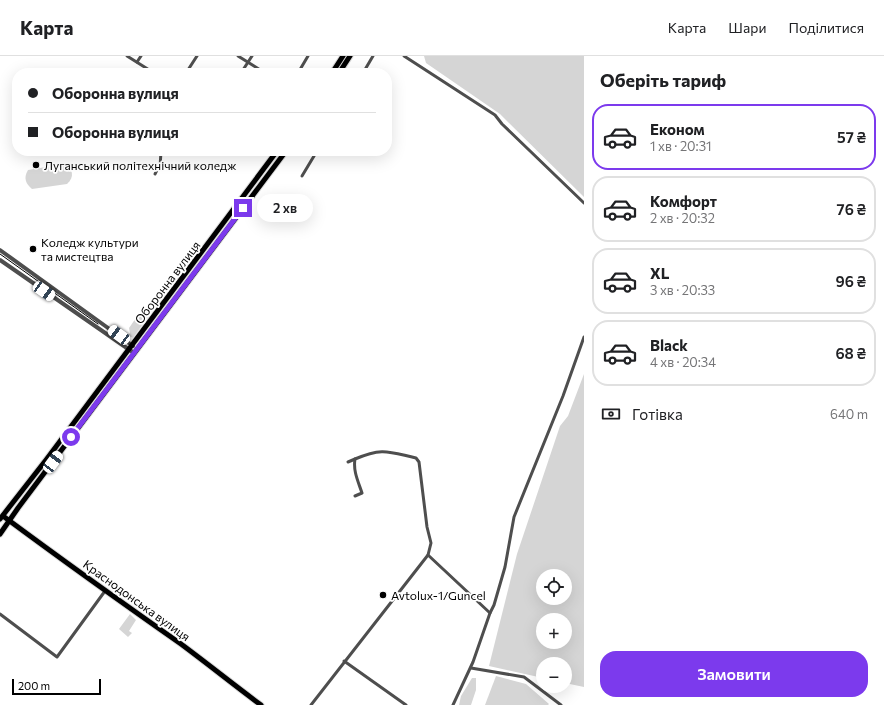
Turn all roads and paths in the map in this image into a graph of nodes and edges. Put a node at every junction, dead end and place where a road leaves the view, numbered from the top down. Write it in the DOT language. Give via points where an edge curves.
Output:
graph roads {
  1 [pos="127,56"];
  2 [pos="141,56"];
  3 [pos="197,56"];
  4 [pos="238,56"];
  5 [pos="252,56"];
  6 [pos="308,56"];
  7 [pos="343,56"];
  8 [pos="350,56"];
  9 [pos="373,56"];
  10 [pos="404,56"];
  11 [pos="137,62"];
  12 [pos="248,62"];
  13 [pos="146,68"];
  14 [pos="189,68"];
  15 [pos="244,68"];
  16 [pos="257,68"];
  17 [pos="301,68"];
  18 [pos="335,68"];
  19 [pos="342,68"];
  20 [pos="367,68"];
  21 [pos="161,156"];
  22 [pos="273,156"];
  23 [pos="282,156"];
  24 [pos="314,156"];
  25 [pos="155,174"];
  26 [pos="302,176"];
  27 [pos="584,203"];
  28 [pos="0,250"];
  29 [pos="0,260"];
  30 [pos="97,319"];
  31 [pos="93,325"];
  32 [pos="584,337"];
  33 [pos="133,349"];
  34 [pos="355,459"];
  35 [pos="348,462"];
  36 [pos="355,496"];
  37 [pos="1,516"];
  38 [pos="9,520"];
  39 [pos="0,534"];
  40 [pos="428,555"];
  41 [pos="105,591"];
  42 [pos="490,613"];
  43 [pos="0,614"];
  44 [pos="344,661"];
  45 [pos="471,668"];
  46 [pos="261,705"];
  47 [pos="311,705"];
  48 [pos="406,705"];
  49 [pos="453,705"];
  50 [pos="561,705"];
  1 -- 11 [label="street"];
  2 -- 11 [label="street"];
  3 -- 14 [label="street"];
  4 -- 12 [label="street"];
  5 -- 12 [label="street"];
  6 -- 17 [label="street"];
  7 -- 18 [label="main road"];
  8 -- 19 [label="main road"];
  9 -- 20 [label="street"];
  10 -- 27 [label="street" via="495,115"];
  11 -- 13 [label="street"];
  12 -- 15 [label="street"];
  12 -- 16 [label="street"];
  21 -- 25 [label="street" via="160,168"];
  22 -- 33 [label="main road, Оборонна вулиця"];
  23 -- 33 [label="main road, Оборонна вулиця"];
  24 -- 26 [label="street"];
  28 -- 30 [label="street"];
  29 -- 31 [label="street"];
  30 -- 31 [label="street"];
  30 -- 33 [label="street"];
  31 -- 33 [label="street"];
  32 -- 42 [label="street" via="564,396 514,517 506,567"];
  33 -- 37 [label="main road, Оборонна вулиця"];
  33 -- 38 [label="main road, Оборонна вулиця"];
  34 -- 35 [label="street"];
  34 -- 36 [label="street" via="355,472 362,493"];
  34 -- 40 [label="street" via="370,452 380,451 416,458 419,462 427,527 432,542"];
  37 -- 38 [label="main road, Краснодонська вулиця"];
  38 -- 39 [label="main road, Оборонна вулиця"];
  38 -- 41 [label="main road, Краснодонська вулиця"];
  40 -- 42 [label="street"];
  40 -- 44 [label="street"];
  41 -- 43 [label="street" via="57,657"];
  41 -- 46 [label="main road, Краснодонська вулиця" via="181,644"];
  42 -- 45 [label="street"];
  44 -- 47 [label="street"];
  44 -- 48 [label="street"];
  45 -- 49 [label="street"];
  45 -- 50 [label="street" via="524,677"];
}
